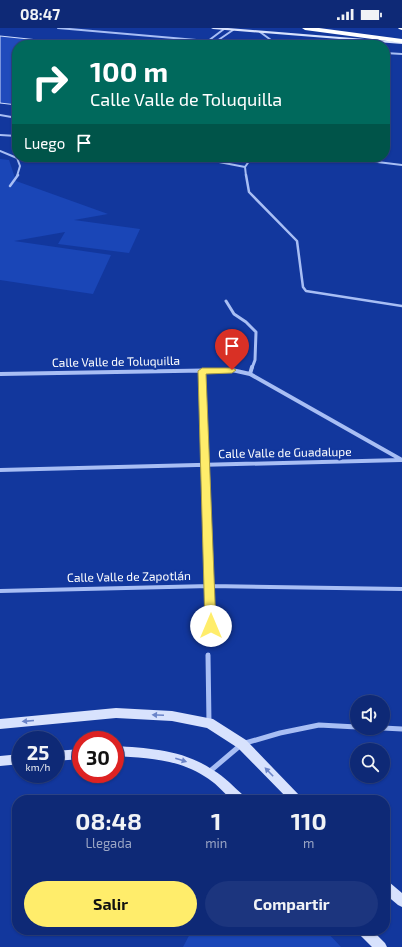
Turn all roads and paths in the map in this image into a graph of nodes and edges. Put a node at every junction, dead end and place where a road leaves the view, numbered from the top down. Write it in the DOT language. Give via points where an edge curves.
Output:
graph roads {
  1 [pos="58,28"];
  2 [pos="213,28"];
  3 [pos="305,28"];
  4 [pos="224,29"];
  5 [pos="233,30"];
  6 [pos="260,32"];
  7 [pos="196,40"];
  8 [pos="209,40"];
  9 [pos="218,40"];
  10 [pos="271,40"];
  11 [pos="374,40"];
  12 [pos="388,40"];
  13 [pos="390,40"];
  14 [pos="390,41"];
  15 [pos="402,42"];
  16 [pos="390,53"];
  17 [pos="402,54"];
  18 [pos="0,115"];
  19 [pos="12,117"];
  20 [pos="0,135"];
  21 [pos="12,136"];
  22 [pos="0,151"];
  23 [pos="12,156"];
  24 [pos="19,162"];
  25 [pos="219,162"];
  26 [pos="248,162"];
  27 [pos="378,162"];
  28 [pos="402,165"];
  29 [pos="245,167"];
  30 [pos="10,186"];
  31 [pos="226,301"];
  32 [pos="402,306"];
  33 [pos="202,371"];
  34 [pos="0,374"];
  35 [pos="250,374"];
  36 [pos="402,460"];
  37 [pos="204,465"];
  38 [pos="0,470"];
  39 [pos="210,586"];
  40 [pos="402,589"];
  41 [pos="0,591"];
  42 [pos="211,626"];
  43 [pos="208,656"];
  44 [pos="209,723"];
  45 [pos="0,724"];
  46 [pos="350,727"];
  47 [pos="390,728"];
  48 [pos="402,729"];
  49 [pos="242,744"];
  50 [pos="124,752"];
  51 [pos="12,760"];
  52 [pos="0,761"];
  53 [pos="208,772"];
  54 [pos="234,795"];
  55 [pos="291,795"];
  56 [pos="390,890"];
  57 [pos="402,901"];
  58 [pos="368,935"];
  59 [pos="381,947"];
  1 -- 7 [label="lane"];
  2 -- 4 [label="street"];
  3 -- 12 [label="highway"];
  4 -- 5 [label="street"];
  4 -- 8 [label="lane"];
  5 -- 6 [label="street"];
  5 -- 9 [label="lane"];
  6 -- 10 [label="lane"];
  6 -- 11 [label="street"];
  13 -- 15 [label="highway"];
  14 -- 15 [label="street"];
  16 -- 17 [label="lane"];
  18 -- 19 [label="lane"];
  20 -- 21 [label="lane"];
  22 -- 23 [label="lane"];
  24 -- 30 [label="lane" via="18,176"];
  25 -- 29 [label="lane"];
  26 -- 29 [label="lane"];
  27 -- 28 [label="lane"];
  29 -- 32 [label="lane" via="249,192 297,241 303,287 306,291"];
  31 -- 35 [label="street" via="234,314 256,332 256,360"];
  33 -- 34 [label="street, Calle Valle de Toluquilla"];
  33 -- 35 [label="street, Calle Valle de Toluquilla" via="232,370"];
  33 -- 37 [label="street"];
  35 -- 36 [label="street, Calle Valle de Toluquilla"];
  36 -- 37 [label="street, Calle Valle de Guadalupe"];
  37 -- 38 [label="street, Calle Valle de Guadalupe"];
  37 -- 39 [label="street"];
  39 -- 40 [label="street, Calle Valle de Zapotlán"];
  39 -- 41 [label="street, Calle Valle de Zapotlán"];
  39 -- 42 [label="street"];
  43 -- 44 [label="street"];
  44 -- 45 [label="street, one-way" via="172,716 116,713"];
  44 -- 49 [label="street"];
  46 -- 49 [label="street" via="320,725"];
  47 -- 48 [label="street"];
  49 -- 53 [label="street"];
  55 -- 49 [label="street, one-way"];
  50 -- 53 [label="street, one-way" via="182,759"];
  51 -- 52 [label="street"];
  53 -- 54 [label="street"];
  56 -- 57 [label="street"];
  58 -- 59 [label="street"];
}
